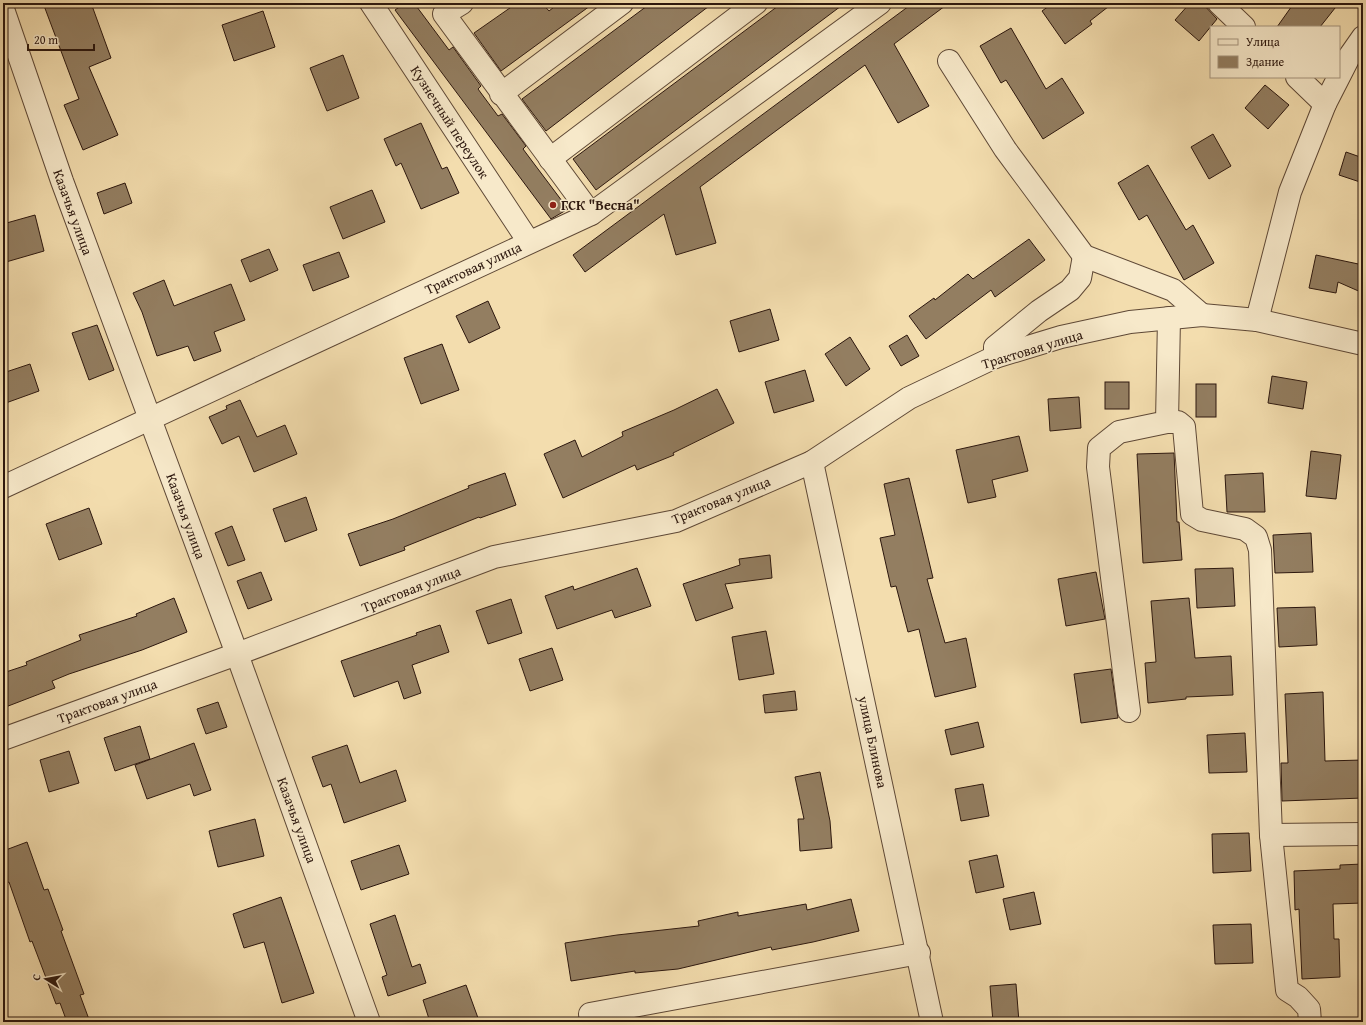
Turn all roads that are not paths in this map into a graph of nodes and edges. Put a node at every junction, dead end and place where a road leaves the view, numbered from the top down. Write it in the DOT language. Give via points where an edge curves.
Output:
graph roads {
  1 [pos="371,3"];
  2 [pos="462,3"];
  3 [pos="622,3"];
  4 [pos="756,3"];
  5 [pos="880,3"];
  6 [pos="1218,3"];
  7 [pos="3,9"];
  8 [pos="1243,26"];
  9 [pos="1363,36"];
  10 [pos="949,61"];
  11 [pos="1340,75"];
  12 [pos="1298,78"];
  13 [pos="1338,78"];
  14 [pos="501,94"];
  15 [pos="1325,104"];
  16 [pos="550,159"];
  17 [pos="591,214"];
  18 [pos="529,242"];
  19 [pos="1084,256"];
  20 [pos="1202,315"];
  21 [pos="1169,318"];
  22 [pos="1258,320"];
  23 [pos="1363,344"];
  24 [pos="995,358"];
  25 [pos="150,419"];
  26 [pos="1166,422"];
  27 [pos="812,462"];
  28 [pos="3,487"];
  29 [pos="237,654"];
  30 [pos="1129,711"];
  31 [pos="3,739"];
  32 [pos="1363,834"];
  33 [pos="1271,835"];
  34 [pos="919,953"];
  35 [pos="590,1014"];
  36 [pos="369,1022"];
  37 [pos="932,1022"];
  38 [pos="1310,1022"];
  1 -- 18 [label="street, Кузнечный переулок"];
  2 -- 14 [label="street" via="444,14"];
  3 -- 14 [label="street"];
  4 -- 16 [label="street"];
  5 -- 17 [label="street, Трактовая улица"];
  6 -- 8 [label="street"];
  7 -- 25 [label="street, Казачья улица" via="62,181"];
  9 -- 11 [label="street"];
  10 -- 19 [label="street" via="1005,149"];
  12 -- 15 [label="street"];
  13 -- 15 [label="street"];
  14 -- 16 [label="street"];
  15 -- 22 [label="street" via="1290,192"];
  16 -- 17 [label="street"];
  17 -- 18 [label="street, Трактовая улица"];
  18 -- 25 [label="street, Трактовая улица"];
  19 -- 20 [label="street" via="1173,290"];
  19 -- 24 [label="street" via="1080,278 1070,290 1039,311 995,347"];
  20 -- 21 [label="street, Трактовая улица"];
  20 -- 22 [label="street, Трактовая улица"];
  21 -- 24 [label="street, Трактовая улица" via="1130,322 1061,337"];
  21 -- 26 [label="street"];
  22 -- 23 [label="street, Трактовая улица"];
  24 -- 27 [label="street, Трактовая улица" via="909,398"];
  25 -- 28 [label="street, Трактовая улица"];
  25 -- 29 [label="street, Казачья улица"];
  26 -- 30 [label="street" via="1119,432 1099,448 1098,466"];
  26 -- 33 [label="street" via="1178,422 1184,427 1192,514 1202,520 1245,529 1256,537 1260,550"];
  27 -- 29 [label="street, Трактовая улица" via="676,521 494,557"];
  27 -- 34 [label="street, улица Блинова"];
  29 -- 31 [label="street, Трактовая улица"];
  29 -- 36 [label="street, Казачья улица"];
  32 -- 33 [label="street"];
  33 -- 38 [label="street" via="1287,990 1298,996 1309,1009"];
  34 -- 35 [label="street"];
  34 -- 37 [label="street, улица Блинова"];
}
